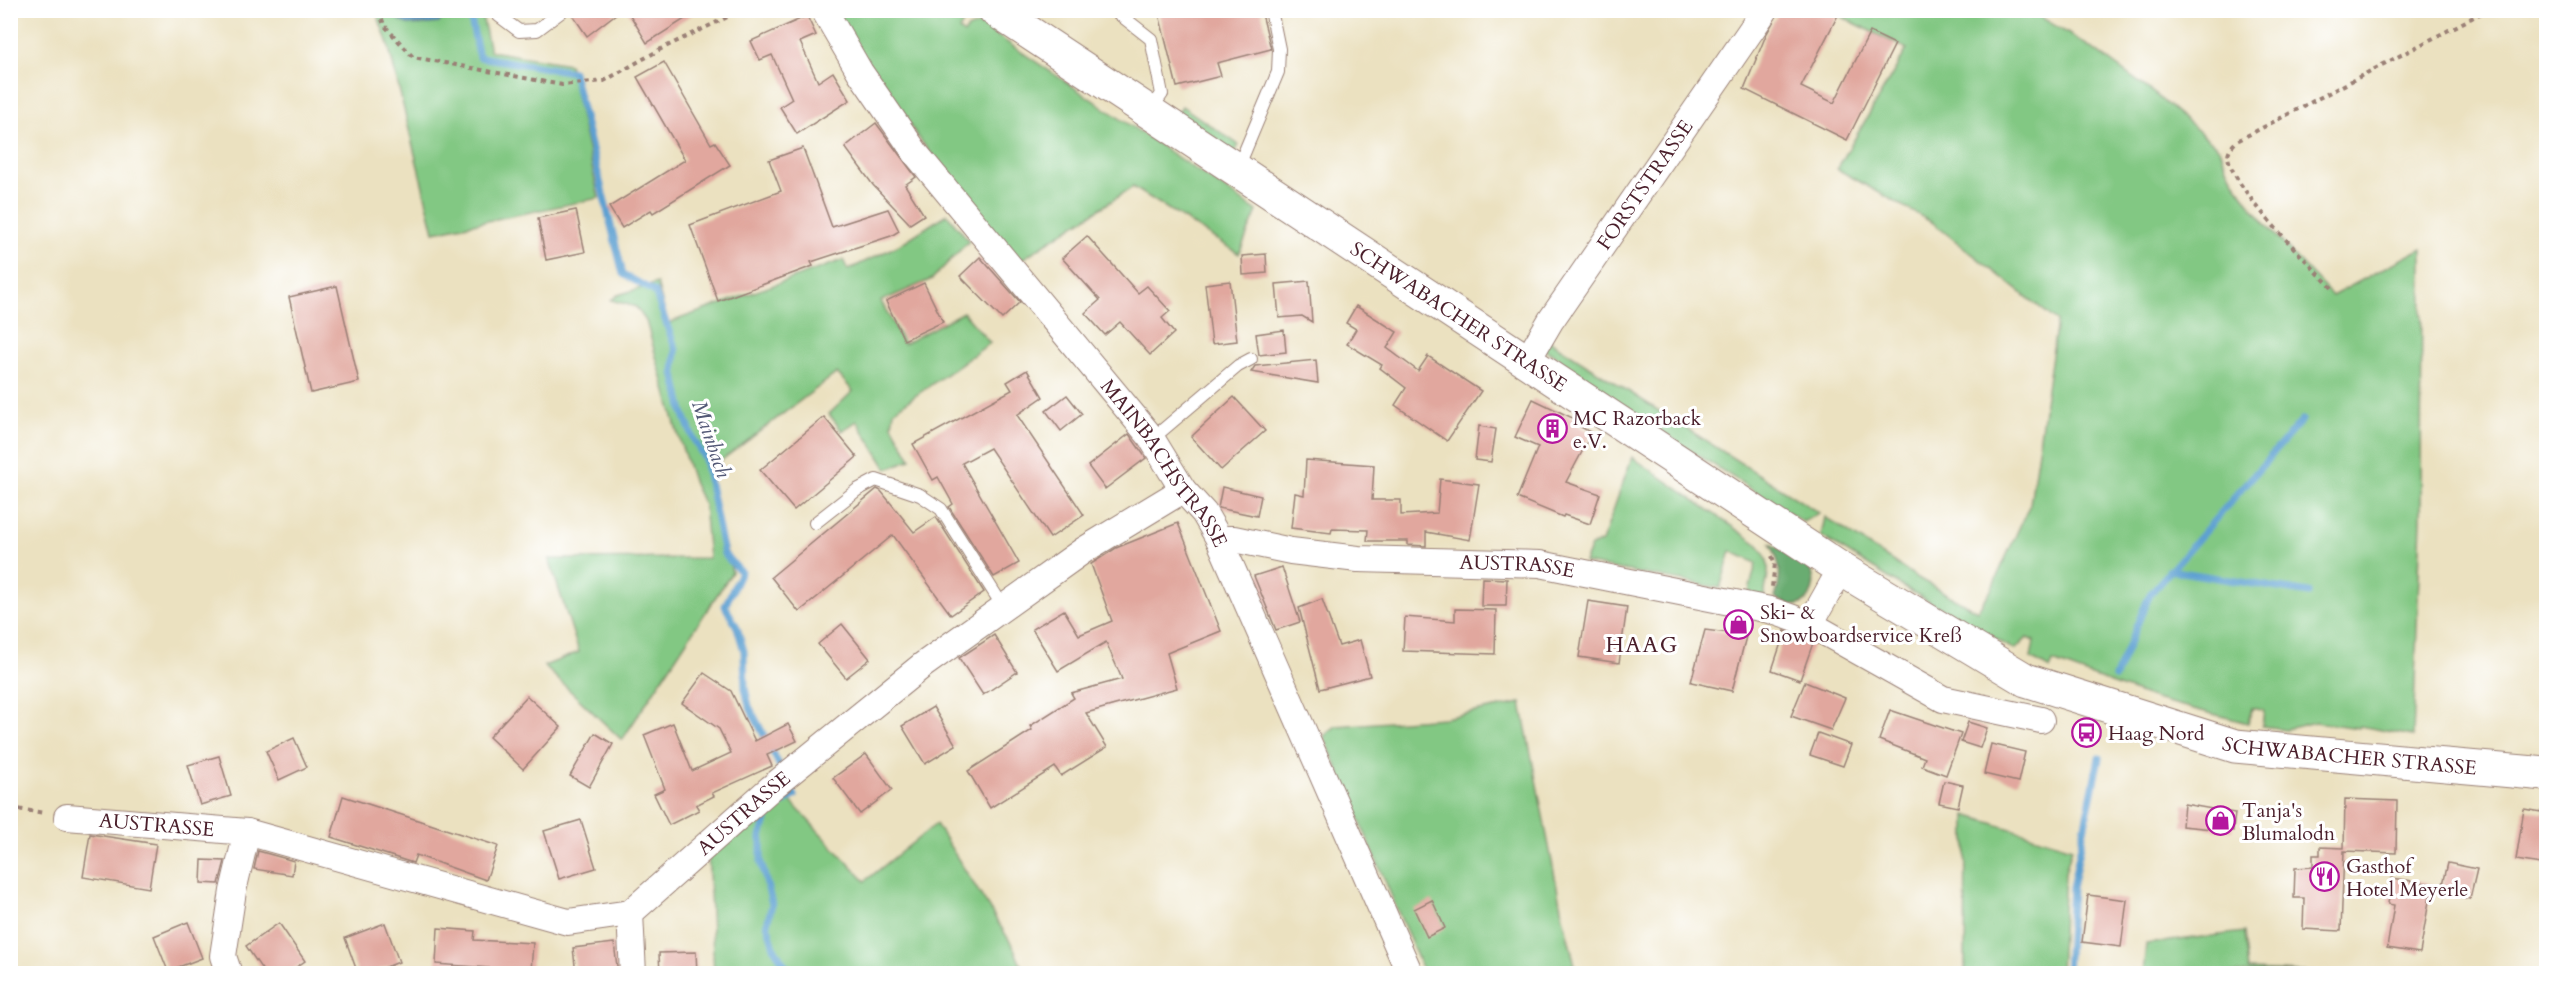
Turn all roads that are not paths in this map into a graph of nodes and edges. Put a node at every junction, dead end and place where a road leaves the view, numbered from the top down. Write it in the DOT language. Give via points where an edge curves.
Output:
graph roads {
  1 [pos="497,10"];
  2 [pos="824,10"];
  3 [pos="995,10"];
  4 [pos="1114,10"];
  5 [pos="1271,10"];
  6 [pos="1765,10"];
  7 [pos="561,12"];
  8 [pos="1149,113"];
  9 [pos="1236,171"];
  10 [pos="1251,359"];
  11 [pos="1527,361"];
  12 [pos="1152,439"];
  13 [pos="1183,490"];
  14 [pos="815,524"];
  15 [pos="1219,539"];
  16 [pos="1841,569"];
  17 [pos="1004,608"];
  18 [pos="1810,624"];
  19 [pos="2041,720"];
  20 [pos="2547,774"];
  21 [pos="67,817"];
  22 [pos="247,832"];
  23 [pos="630,913"];
  24 [pos="229,974"];
  25 [pos="633,974"];
  26 [pos="1410,974"];
  1 -- 7 [label="lane" via="519,31 537,30"];
  2 -- 12 [label="street, MAINBACHSTRASSE" via="860,72 917,155"];
  3 -- 8 [label="main road, SCHWABACHER STRASSE"];
  4 -- 8 [label="lane" via="1151,39 1162,94"];
  5 -- 9 [label="lane" via="1279,49 1278,72"];
  6 -- 11 [label="street, FORSTSTRASSE" via="1551,320"];
  8 -- 9 [label="main road, SCHWABACHER STRASSE"];
  9 -- 11 [label="main road, SCHWABACHER STRASSE"];
  10 -- 12 [label="lane"];
  11 -- 16 [label="main road, SCHWABACHER STRASSE"];
  12 -- 13 [label="street, MAINBACHSTRASSE"];
  13 -- 15 [label="street, MAINBACHSTRASSE" via="1204,513"];
  13 -- 17 [label="street, AUSTRASSE" via="1084,550"];
  14 -- 17 [label="lane" via="857,490 876,480 920,495 941,509"];
  15 -- 18 [label="street, AUSTRASSE" via="1358,559 1540,564 1770,610"];
  15 -- 26 [label="street, MAINBACHSTRASSE"];
  16 -- 18 [label="street"];
  16 -- 20 [label="main road, SCHWABACHER STRASSE" via="2026,680 2235,746"];
  17 -- 23 [label="street, AUSTRASSE" via="923,665 771,788"];
  18 -- 19 [label="street, AUSTRASSE" via="1943,699"];
  21 -- 22 [label="street, AUSTRASSE"];
  22 -- 23 [label="street, AUSTRASSE" via="568,922"];
  22 -- 24 [label="street" via="223,956"];
  23 -- 25 [label="street"];
}
